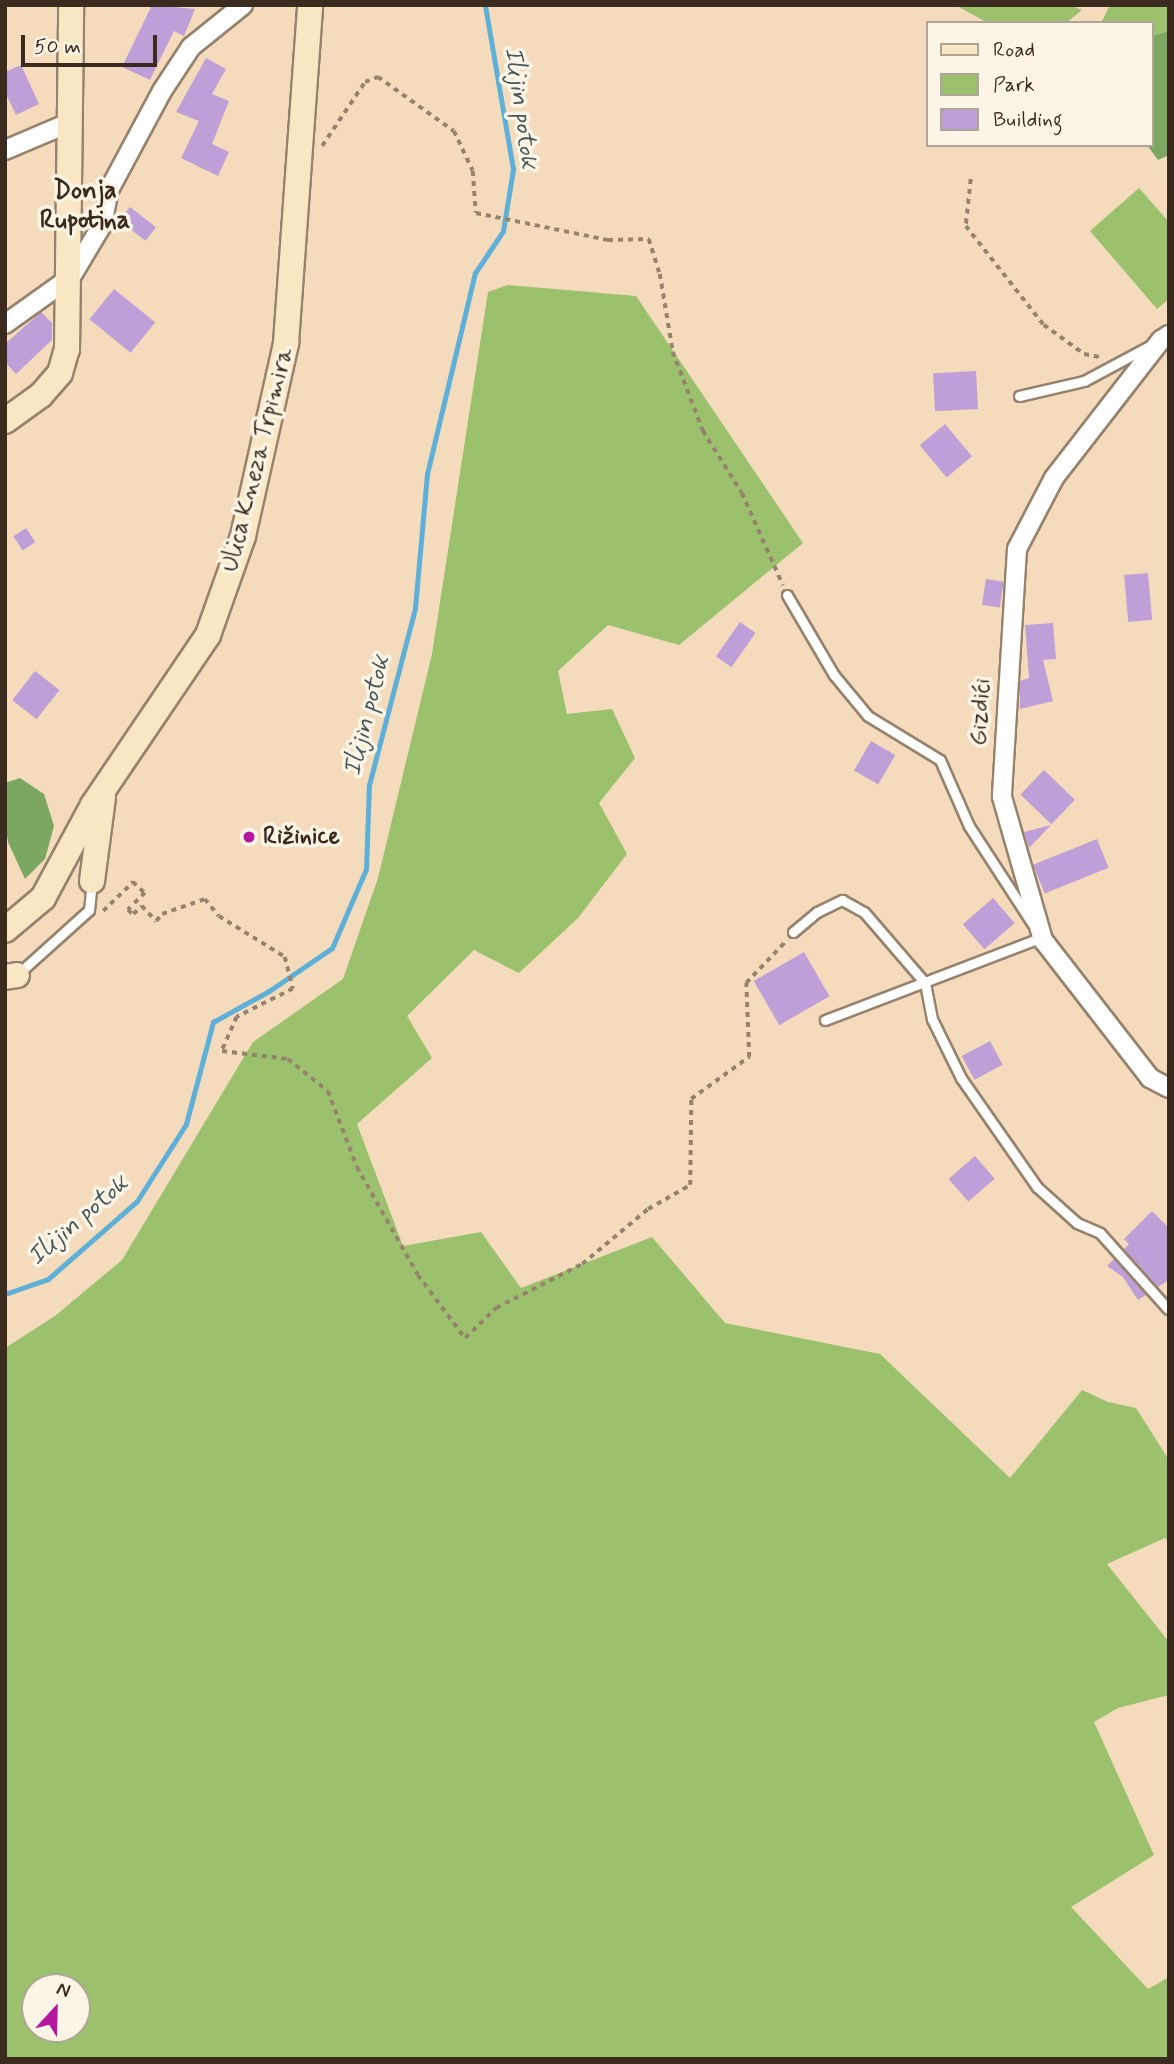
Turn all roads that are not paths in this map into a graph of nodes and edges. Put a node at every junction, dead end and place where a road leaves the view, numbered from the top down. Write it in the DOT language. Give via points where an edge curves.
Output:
graph roads {
  1 [pos="71,5"];
  2 [pos="243,5"];
  3 [pos="310,5"];
  4 [pos="71,122"];
  5 [pos="5,150"];
  6 [pos="71,277"];
  7 [pos="5,324"];
  8 [pos="1165,337"];
  9 [pos="1019,396"];
  10 [pos="5,421"];
  11 [pos="787,594"];
  12 [pos="105,786"];
  13 [pos="92,881"];
  14 [pos="5,930"];
  15 [pos="793,932"];
  16 [pos="1043,940"];
  17 [pos="11,976"];
  18 [pos="925,983"];
  19 [pos="825,1020"];
  20 [pos="1169,1088"];
  21 [pos="1168,1309"];
  1 -- 4 [label="main road"];
  2 -- 6 [label="street" via="191,47 162,92 109,190 102,225"];
  3 -- 12 [label="main road, Ulica Kneza Trpimira" via="286,343 243,536 208,635"];
  4 -- 5 [label="street"];
  4 -- 6 [label="main road"];
  6 -- 7 [label="street"];
  6 -- 10 [label="main road" via="68,349 60,373 41,395"];
  8 -- 9 [label="lane" via="1084,382"];
  8 -- 16 [label="street, Gizdići" via="1054,478 1017,549 1002,797"];
  11 -- 16 [label="lane" via="834,674 868,716 940,760 969,826"];
  12 -- 13 [label="main road"];
  12 -- 14 [label="main road, Ulica Kneza Trpimira" via="43,898"];
  13 -- 17 [label="lane" via="89,910"];
  15 -- 18 [label="lane" via="817,912 842,900 864,912"];
  16 -- 18 [label="lane"];
  16 -- 20 [label="street, Gizdići" via="1150,1078"];
  18 -- 19 [label="lane"];
  18 -- 21 [label="lane" via="932,1019 961,1078 1037,1187 1077,1223 1100,1233"];
}
